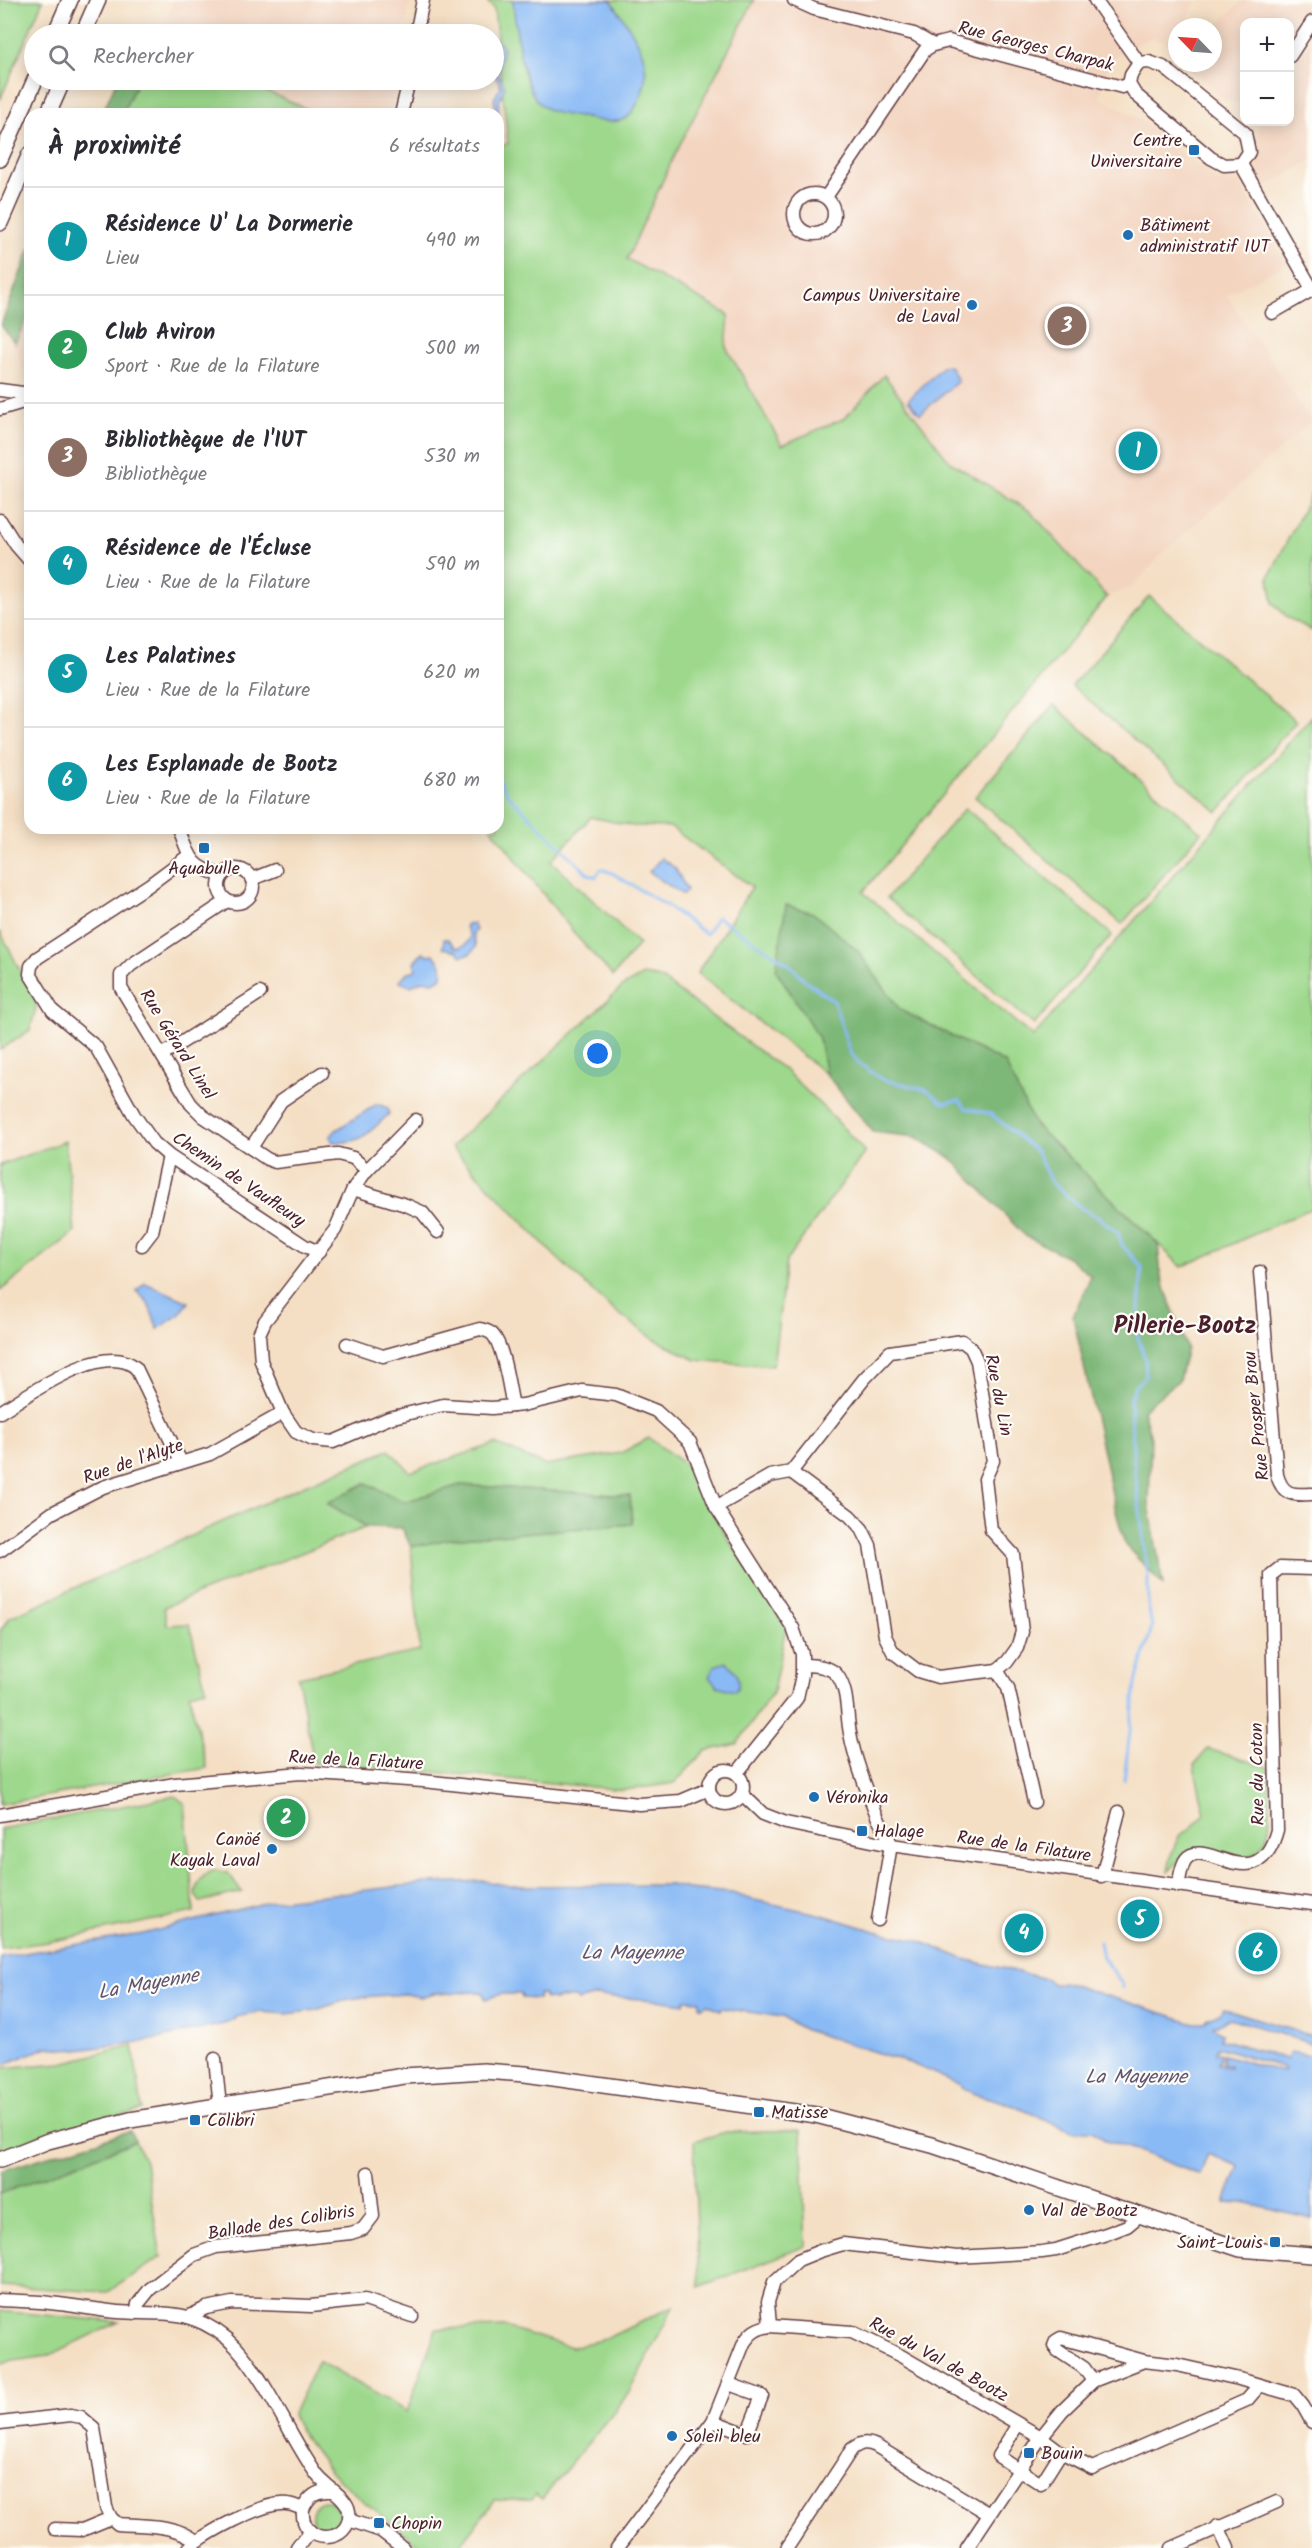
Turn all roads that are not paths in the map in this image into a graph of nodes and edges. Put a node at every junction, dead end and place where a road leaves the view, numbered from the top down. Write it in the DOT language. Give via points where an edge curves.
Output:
graph roads {
  1 [pos="70,0"];
  2 [pos="98,0"];
  3 [pos="423,0"];
  4 [pos="794,0"];
  5 [pos="1095,0"];
  6 [pos="1312,22"];
  7 [pos="59,24"];
  8 [pos="87,24"];
  9 [pos="418,24"];
  10 [pos="933,45"];
  11 [pos="1294,50"];
  12 [pos="1139,63"];
  13 [pos="1129,84"];
  14 [pos="31,90"];
  15 [pos="59,90"];
  16 [pos="407,90"];
  17 [pos="51,108"];
  18 [pos="402,108"];
  19 [pos="1240,124"];
  20 [pos="1242,126"];
  21 [pos="0,159"];
  22 [pos="1241,164"];
  23 [pos="24,168"];
  24 [pos="826,197"];
  25 [pos="0,223"];
  26 [pos="1312,289"];
  27 [pos="1272,313"];
  28 [pos="0,390"];
  29 [pos="24,393"];
  30 [pos="24,402"];
  31 [pos="0,409"];
  32 [pos="0,520"];
  33 [pos="24,554"];
  34 [pos="181,834"];
  35 [pos="188,856"];
  36 [pos="275,870"];
  37 [pos="223,875"];
  38 [pos="252,879"];
  39 [pos="226,901"];
  40 [pos="260,993"];
  41 [pos="162,1055"];
  42 [pos="322,1073"];
  43 [pos="416,1120"];
  44 [pos="251,1148"];
  45 [pos="169,1156"];
  46 [pos="367,1170"];
  47 [pos="353,1189"];
  48 [pos="438,1233"];
  49 [pos="142,1245"];
  50 [pos="319,1252"];
  51 [pos="1260,1272"];
  52 [pos="347,1344"];
  53 [pos="513,1406"];
  54 [pos="0,1412"];
  55 [pos="283,1413"];
  56 [pos="181,1462"];
  57 [pos="792,1472"];
  58 [pos="1312,1494"];
  59 [pos="716,1507"];
  60 [pos="1,1549"];
  61 [pos="1312,1569"];
  62 [pos="803,1665"];
  63 [pos="997,1670"];
  64 [pos="737,1773"];
  65 [pos="710,1789"];
  66 [pos="742,1794"];
  67 [pos="1034,1802"];
  68 [pos="1119,1812"];
  69 [pos="0,1815"];
  70 [pos="891,1845"];
  71 [pos="1102,1876"];
  72 [pos="1178,1886"];
  73 [pos="1312,1904"];
  74 [pos="878,1920"];
  75 [pos="215,2059"];
  76 [pos="220,2106"];
  77 [pos="0,2160"];
  78 [pos="368,2173"];
  79 [pos="1139,2216"];
  80 [pos="1312,2255"];
  81 [pos="0,2300"];
  82 [pos="136,2313"];
  83 [pos="412,2316"];
  84 [pos="188,2317"];
  85 [pos="770,2326"];
  86 [pos="1144,2361"];
  87 [pos="1093,2382"];
  88 [pos="729,2384"];
  89 [pos="1260,2385"];
  90 [pos="713,2421"];
  91 [pos="1312,2422"];
  92 [pos="0,2423"];
  93 [pos="1018,2424"];
  94 [pos="1041,2437"];
  95 [pos="1061,2452"];
  96 [pos="1018,2469"];
  97 [pos="317,2475"];
  98 [pos="331,2491"];
  99 [pos="316,2493"];
  100 [pos="1277,2502"];
  101 [pos="303,2509"];
  102 [pos="989,2514"];
  103 [pos="111,2518"];
  104 [pos="349,2520"];
  105 [pos="1218,2526"];
  106 [pos="55,2529"];
  107 [pos="310,2531"];
  108 [pos="331,2543"];
  109 [pos="193,2545"];
  110 [pos="297,2548"];
  111 [pos="403,2548"];
  112 [pos="617,2548"];
  113 [pos="787,2548"];
  114 [pos="967,2548"];
  115 [pos="1172,2548"];
  116 [pos="1228,2548"];
  1 -- 7 [label="main road"];
  2 -- 8 [label="main road"];
  3 -- 9 [label="street"];
  4 -- 10 [label="street, Rue Georges Charpak" via="814,9 914,34"];
  5 -- 12 [label="street"];
  6 -- 11 [label="street"];
  10 -- 13 [label="street, Rue Georges Charpak" via="949,41 1122,87"];
  10 -- 24 [label="street, Rue Georges Charpak" via="925,50"];
  12 -- 13 [label="street"];
  12 -- 19 [label="street" via="1163,67"];
  13 -- 22 [label="street" via="1140,98 1211,158 1224,165"];
  14 -- 21 [label="main road"];
  15 -- 17 [label="main road"];
  16 -- 18 [label="street"];
  20 -- 22 [label="street" via="1249,152"];
  22 -- 26 [label="street"];
  23 -- 25 [label="main road"];
  26 -- 27 [label="street"];
  28 -- 29 [label="street"];
  30 -- 31 [label="street"];
  32 -- 33 [label="street"];
  34 -- 35 [label="street"];
  35 -- 37 [label="street" via="204,869"];
  35 -- 45 [label="street, Chemin de Vaufleury" via="37,958 30,974 53,1011 96,1047 134,1115"];
  36 -- 38 [label="street"];
  37 -- 38 [label="street" via="238,869"];
  37 -- 39 [label="street" via="219,885"];
  38 -- 39 [label="street" via="254,888 248,899 238,904"];
  39 -- 41 [label="street, Rue Gérard Linel" via="121,975 121,988"];
  40 -- 41 [label="street"];
  41 -- 44 [label="street, Rue Gérard Linel" via="191,1104"];
  42 -- 44 [label="street" via="281,1101"];
  43 -- 46 [label="street"];
  44 -- 46 [label="street, Rue Gérard Linel" via="275,1162 338,1154 352,1158"];
  45 -- 49 [label="street" via="152,1232"];
  45 -- 50 [label="street, Chemin de Vaufleury"];
  46 -- 47 [label="street"];
  47 -- 48 [label="street" via="422,1212"];
  47 -- 50 [label="street" via="335,1230"];
  50 -- 55 [label="street" via="280,1300 260,1334 261,1360"];
  51 -- 58 [label="street, Rue Prosper Brou" via="1277,1475 1285,1491"];
  52 -- 53 [label="street" via="383,1356 486,1330 493,1334 499,1348"];
  53 -- 55 [label="street" via="443,1406 389,1418 333,1442 313,1440 296,1432"];
  53 -- 59 [label="street" via="582,1390 616,1395 656,1411 690,1442"];
  54 -- 56 [label="street" via="54,1379 86,1365 116,1359 129,1362 136,1368"];
  55 -- 56 [label="street, Rue de l'Alyte" via="210,1454"];
  56 -- 60 [label="street, Rue de l'Alyte" via="103,1487 52,1513"];
  57 -- 59 [label="street" via="770,1476"];
  57 -- 63 [label="street" via="862,1529 870,1545 885,1636 893,1652 918,1671 938,1677"];
  57 -- 63 [label="street, Rue du Lin" via="864,1379 890,1352 962,1341 971,1348 993,1461 985,1479 991,1530 1013,1554 1022,1632 1017,1648"];
  59 -- 62 [label="street" via="793,1628"];
  61 -- 72 [label="street, Rue du Coton" via="1280,1568 1271,1575 1277,1830 1273,1845 1263,1857 1237,1864 1205,1853 1190,1854 1184,1860"];
  62 -- 64 [label="street" via="797,1698"];
  62 -- 70 [label="street" via="833,1670 839,1677 857,1758"];
  63 -- 67 [label="street" via="1008,1688"];
  64 -- 65 [label="street" via="720,1771 712,1778"];
  64 -- 66 [label="street" via="743,1782"];
  65 -- 66 [label="street" via="722,1803 736,1801"];
  65 -- 69 [label="street, Rue de la Filature" via="681,1802 639,1804 423,1781 301,1773 175,1784"];
  66 -- 70 [label="street, Rue de la Filature" via="764,1814 786,1824"];
  68 -- 71 [label="street"];
  70 -- 71 [label="street, Rue de la Filature"];
  70 -- 74 [label="street"];
  71 -- 72 [label="street, Rue de la Filature"];
  72 -- 73 [label="street, Rue de la Filature"];
  75 -- 76 [label="street"];
  76 -- 77 [label="main road" via="130,2120 48,2141"];
  76 -- 79 [label="main road" via="404,2076 484,2071 580,2080 816,2115 932,2145"];
  78 -- 82 [label="street, Ballade des Colibris" via="373,2216 363,2229 216,2247 194,2255 150,2289"];
  79 -- 80 [label="main road" via="1240,2249"];
  79 -- 85 [label="street" via="1127,2226 1106,2234 1042,2252 957,2257 843,2244 820,2250 798,2260 774,2282 768,2302"];
  81 -- 82 [label="street"];
  82 -- 84 [label="street"];
  83 -- 84 [label="street" via="365,2300 311,2306 232,2303 206,2308"];
  84 -- 97 [label="street" via="205,2324 237,2348"];
  85 -- 88 [label="street" via="750,2334"];
  85 -- 93 [label="street, Rue du Val de Bootz" via="852,2332 902,2356"];
  86 -- 87 [label="street"];
  86 -- 87 [label="street" via="1061,2338 1056,2341 1057,2350 1084,2368"];
  86 -- 89 [label="street"];
  87 -- 94 [label="street"];
  88 -- 90 [label="street"];
  88 -- 90 [label="street" via="762,2396 747,2434"];
  89 -- 91 [label="street" via="1298,2398"];
  89 -- 95 [label="street, Rue du Val de Bootz" via="1247,2400 1098,2466 1087,2467"];
  90 -- 112 [label="street"];
  92 -- 103 [label="street" via="71,2415 87,2421 94,2428"];
  93 -- 94 [label="street, Rue du Val de Bootz"];
  93 -- 96 [label="street, Rue du Val de Bootz" via="998,2456"];
  94 -- 95 [label="street, Rue du Val de Bootz"];
  94 -- 96 [label="street"];
  95 -- 96 [label="street, Rue du Val de Bootz" via="1041,2484"];
  96 -- 102 [label="street"];
  97 -- 98 [label="street"];
  97 -- 99 [label="street"];
  98 -- 99 [label="street"];
  98 -- 104 [label="street" via="344,2499"];
  99 -- 101 [label="street"];
  100 -- 105 [label="street"];
  101 -- 107 [label="street" via="303,2521"];
  101 -- 109 [label="street" via="282,2504 262,2508"];
  102 -- 113 [label="street" via="876,2446 860,2444 852,2449"];
  102 -- 114 [label="street"];
  103 -- 106 [label="street" via="82,2530"];
  103 -- 109 [label="street" via="118,2524 187,2533"];
  104 -- 108 [label="street"];
  104 -- 111 [label="street" via="381,2531"];
  105 -- 115 [label="street"];
  105 -- 116 [label="street"];
  107 -- 108 [label="street"];
  107 -- 110 [label="street"];
}
